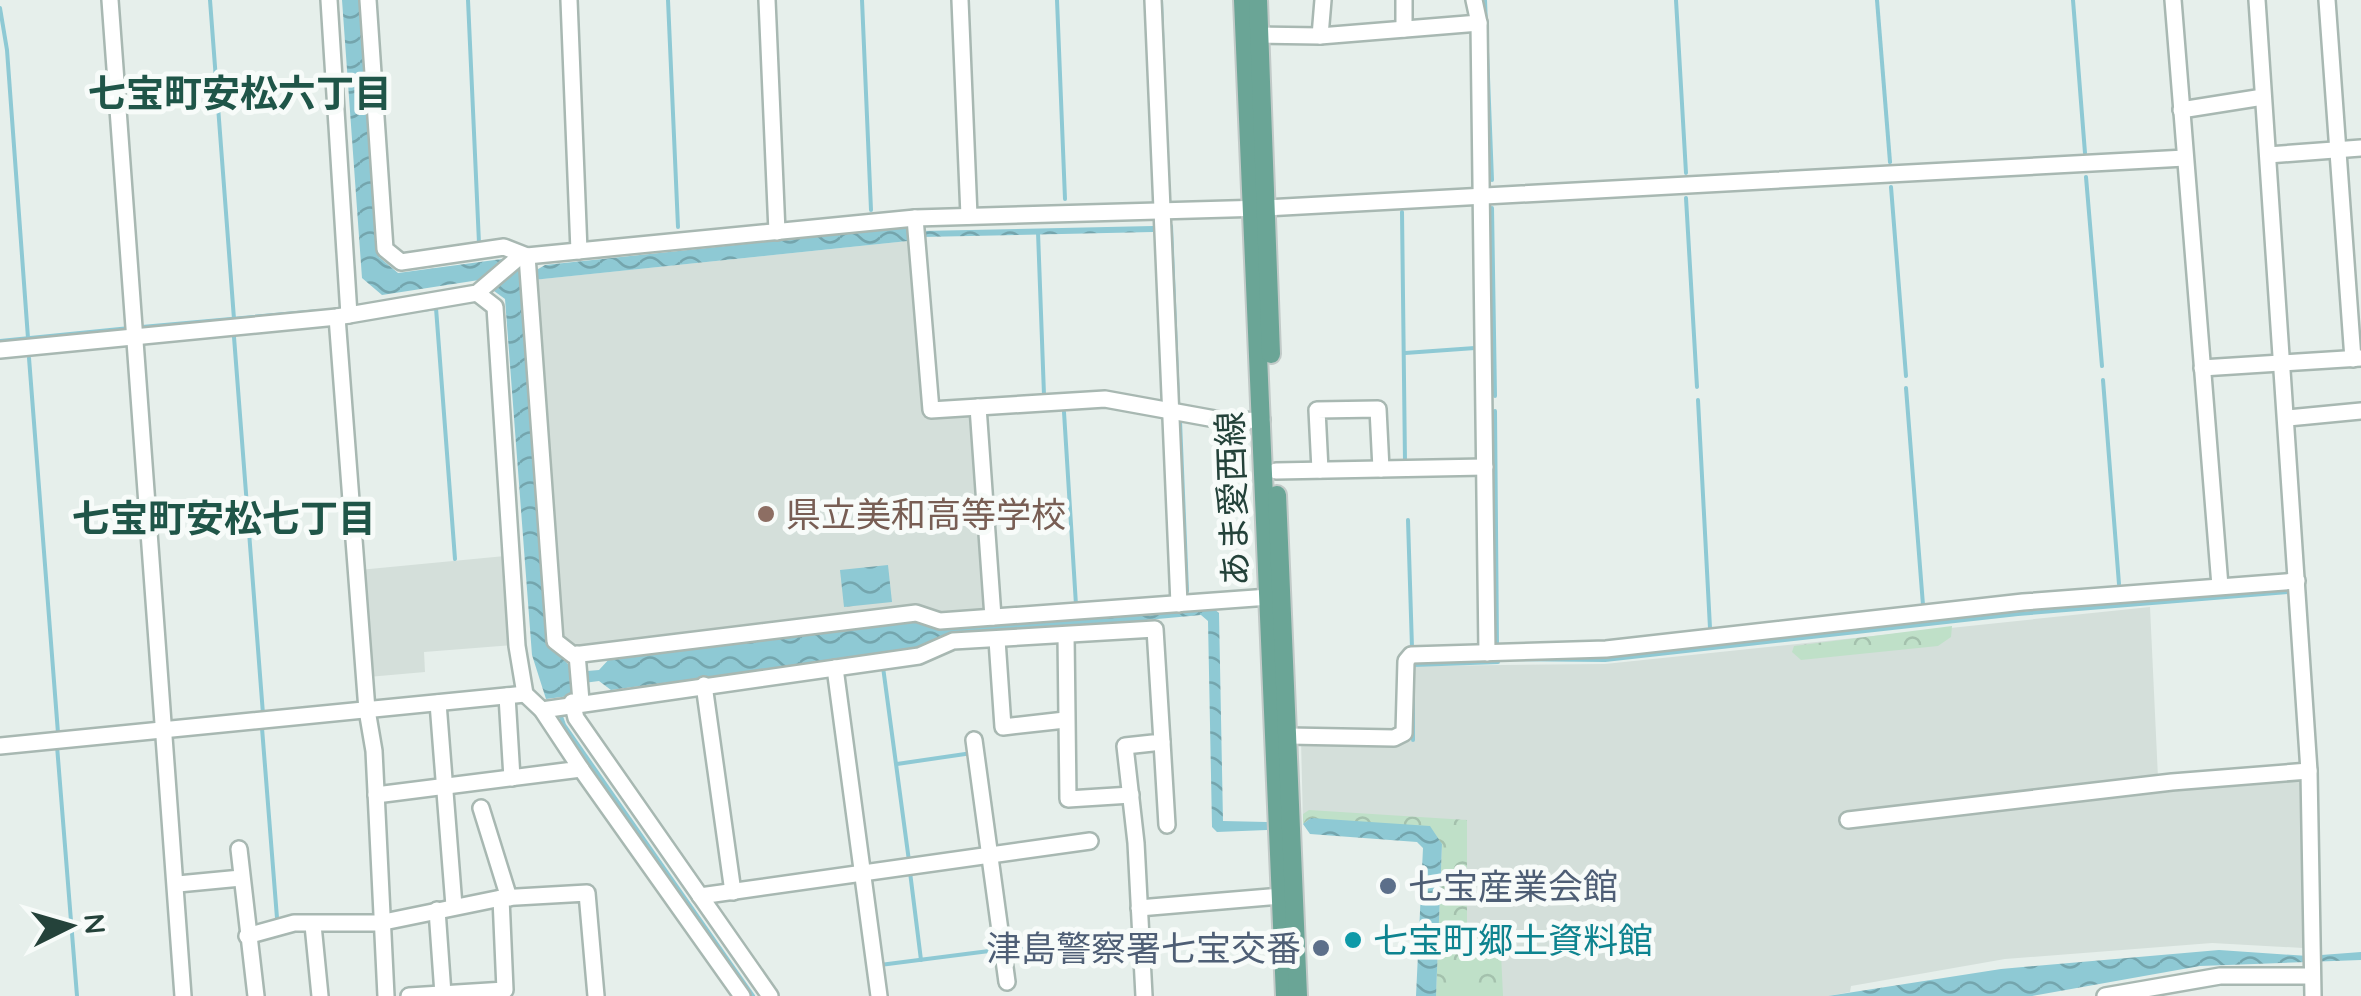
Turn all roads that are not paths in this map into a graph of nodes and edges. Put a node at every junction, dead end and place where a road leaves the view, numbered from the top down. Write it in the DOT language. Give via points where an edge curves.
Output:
graph roads {
  1 [pos="110,0"];
  2 [pos="329,0"];
  3 [pos="368,0"];
  4 [pos="569,0"];
  5 [pos="767,0"];
  6 [pos="960,0"];
  7 [pos="1153,0"];
  8 [pos="1243,0"];
  9 [pos="1258,0"];
  10 [pos="1323,0"];
  11 [pos="1404,0"];
  12 [pos="1474,0"];
  13 [pos="2173,0"];
  14 [pos="2257,0"];
  15 [pos="2328,0"];
  16 [pos="1480,23"];
  17 [pos="1404,29"];
  18 [pos="1259,35"];
  19 [pos="1320,36"];
  20 [pos="2263,98"];
  21 [pos="2181,110"];
  22 [pos="2361,148"];
  23 [pos="2338,150"];
  24 [pos="2268,155"];
  25 [pos="2185,158"];
  26 [pos="1481,194"];
  27 [pos="1258,208"];
  28 [pos="1163,211"];
  29 [pos="969,216"];
  30 [pos="915,218"];
  31 [pos="777,232"];
  32 [pos="579,251"];
  33 [pos="522,258"];
  34 [pos="479,291"];
  35 [pos="343,316"];
  36 [pos="136,337"];
  37 [pos="0,350"];
  38 [pos="2357,358"];
  39 [pos="2285,364"];
  40 [pos="2202,368"];
  41 [pos="978,407"];
  42 [pos="1173,410"];
  43 [pos="2361,412"];
  44 [pos="2288,418"];
  45 [pos="1262,420"];
  46 [pos="1485,466"];
  47 [pos="1381,469"];
  48 [pos="1320,470"];
  49 [pos="1276,472"];
  50 [pos="2298,581"];
  51 [pos="2220,586"];
  52 [pos="1269,597"];
  53 [pos="1179,604"];
  54 [pos="993,617"];
  55 [pos="1066,635"];
  56 [pos="997,640"];
  57 [pos="1487,653"];
  58 [pos="835,668"];
  59 [pos="704,685"];
  60 [pos="576,686"];
  61 [pos="525,694"];
  62 [pos="507,696"];
  63 [pos="438,702"];
  64 [pos="546,709"];
  65 [pos="366,710"];
  66 [pos="1064,720"];
  67 [pos="165,730"];
  68 [pos="1289,736"];
  69 [pos="974,740"];
  70 [pos="1162,742"];
  71 [pos="0,746"];
  72 [pos="581,769"];
  73 [pos="2310,771"];
  74 [pos="512,778"];
  75 [pos="445,787"];
  76 [pos="376,795"];
  77 [pos="1131,795"];
  78 [pos="481,808"];
  79 [pos="1848,820"];
  80 [pos="1167,825"];
  81 [pos="1090,840"];
  82 [pos="239,849"];
  83 [pos="990,855"];
  84 [pos="862,874"];
  85 [pos="242,878"];
  86 [pos="178,884"];
  87 [pos="734,892"];
  88 [pos="698,896"];
  89 [pos="1281,896"];
  90 [pos="505,898"];
  91 [pos="680,907"];
  92 [pos="446,908"];
  93 [pos="1139,908"];
  94 [pos="379,922"];
  95 [pos="313,924"];
  96 [pos="247,936"];
  97 [pos="2310,966"];
  98 [pos="1006,982"];
  99 [pos="442,994"];
  100 [pos="183,996"];
  101 [pos="256,996"];
  102 [pos="320,996"];
  103 [pos="386,996"];
  104 [pos="409,996"];
  105 [pos="596,996"];
  106 [pos="742,996"];
  107 [pos="770,996"];
  108 [pos="878,996"];
  109 [pos="1144,996"];
  110 [pos="1285,996"];
  111 [pos="1298,996"];
  112 [pos="2105,996"];
  113 [pos="2312,996"];
  1 -- 36 [label="street"];
  2 -- 35 [label="street"];
  3 -- 33 [label="street" via="386,250 401,262 504,247"];
  4 -- 32 [label="street"];
  5 -- 31 [label="street"];
  6 -- 29 [label="street"];
  7 -- 28 [label="street"];
  8 -- 27 [label="main road, あま愛西線"];
  9 -- 18 [label="main road, あま愛西線"];
  10 -- 19 [label="street"];
  11 -- 17 [label="street"];
  12 -- 16 [label="street"];
  13 -- 21 [label="street"];
  14 -- 20 [label="street"];
  15 -- 23 [label="street"];
  16 -- 17 [label="street"];
  16 -- 26 [label="street"];
  17 -- 19 [label="street"];
  18 -- 19 [label="street"];
  18 -- 27 [label="main road, あま愛西線"];
  20 -- 21 [label="street"];
  20 -- 24 [label="street"];
  21 -- 25 [label="street"];
  22 -- 23 [label="street"];
  23 -- 24 [label="street"];
  23 -- 38 [label="street"];
  24 -- 39 [label="street"];
  25 -- 26 [label="street"];
  25 -- 40 [label="street"];
  26 -- 27 [label="street"];
  26 -- 46 [label="street"];
  27 -- 28 [label="street"];
  27 -- 45 [label="main road, あま愛西線"];
  27 -- 49 [label="main road, あま愛西線"];
  28 -- 29 [label="street"];
  28 -- 42 [label="street"];
  29 -- 30 [label="street"];
  30 -- 31 [label="street"];
  30 -- 41 [label="street" via="930,410"];
  31 -- 32 [label="street"];
  32 -- 33 [label="street"];
  33 -- 34 [label="street"];
  33 -- 60 [label="street" via="555,641"];
  34 -- 35 [label="street"];
  34 -- 61 [label="street" via="495,307 516,646"];
  35 -- 36 [label="street"];
  35 -- 65 [label="street"];
  36 -- 37 [label="street"];
  36 -- 67 [label="street"];
  38 -- 39 [label="street"];
  39 -- 40 [label="street"];
  39 -- 44 [label="street"];
  40 -- 51 [label="street"];
  41 -- 42 [label="street" via="1105,399"];
  41 -- 54 [label="street"];
  42 -- 45 [label="street" via="1226,421"];
  42 -- 53 [label="street"];
  43 -- 44 [label="street"];
  44 -- 50 [label="street"];
  45 -- 52 [label="main road, あま愛西線"];
  46 -- 47 [label="street"];
  46 -- 57 [label="street"];
  47 -- 48 [label="street"];
  47 -- 48 [label="street" via="1378,409 1317,410"];
  48 -- 49 [label="street"];
  49 -- 68 [label="main road, あま愛西線"];
  50 -- 51 [label="street"];
  50 -- 73 [label="street"];
  51 -- 57 [label="street" via="1606,649"];
  52 -- 53 [label="street"];
  52 -- 89 [label="main road, あま愛西線"];
  53 -- 54 [label="street"];
  54 -- 60 [label="street" via="940,621 916,613"];
  55 -- 56 [label="street"];
  55 -- 66 [label="street"];
  55 -- 70 [label="street" via="1155,628"];
  56 -- 58 [label="street" via="953,640 919,656"];
  56 -- 66 [label="street" via="1004,727"];
  57 -- 68 [label="street" via="1411,656 1407,729 1399,737"];
  58 -- 59 [label="street"];
  58 -- 84 [label="street"];
  59 -- 60 [label="street"];
  59 -- 87 [label="street"];
  60 -- 64 [label="street"];
  60 -- 88 [label="street" via="576,718"];
  61 -- 62 [label="street"];
  61 -- 64 [label="street"];
  62 -- 63 [label="street"];
  62 -- 74 [label="street"];
  63 -- 65 [label="street"];
  63 -- 75 [label="street"];
  64 -- 72 [label="street"];
  65 -- 67 [label="street"];
  65 -- 76 [label="street"];
  66 -- 77 [label="street" via="1068,800"];
  67 -- 71 [label="street"];
  67 -- 86 [label="street"];
  68 -- 111 [label="main road, あま愛西線"];
  69 -- 83 [label="street"];
  70 -- 77 [label="street" via="1125,746"];
  70 -- 80 [label="street"];
  72 -- 74 [label="street"];
  72 -- 91 [label="street"];
  73 -- 79 [label="street"];
  73 -- 97 [label="street"];
  74 -- 75 [label="street"];
  75 -- 76 [label="street"];
  75 -- 92 [label="street"];
  76 -- 94 [label="street"];
  77 -- 93 [label="street"];
  78 -- 90 [label="street"];
  81 -- 83 [label="street"];
  82 -- 85 [label="street"];
  83 -- 84 [label="street"];
  83 -- 98 [label="street"];
  84 -- 87 [label="street"];
  84 -- 108 [label="street"];
  85 -- 86 [label="street"];
  85 -- 96 [label="street"];
  86 -- 100 [label="street"];
  87 -- 88 [label="street"];
  88 -- 91 [label="street"];
  88 -- 107 [label="street"];
  89 -- 93 [label="street"];
  89 -- 110 [label="main road, あま愛西線"];
  90 -- 92 [label="street"];
  90 -- 99 [label="street" via="505,990"];
  90 -- 105 [label="street" via="586,893"];
  91 -- 106 [label="street"];
  92 -- 94 [label="street"];
  92 -- 99 [label="street"];
  93 -- 109 [label="street"];
  94 -- 95 [label="street"];
  94 -- 103 [label="street"];
  95 -- 96 [label="street" via="294,922"];
  95 -- 102 [label="street"];
  96 -- 101 [label="street"];
  97 -- 112 [label="street"];
  97 -- 113 [label="street"];
  99 -- 104 [label="street"];
}
